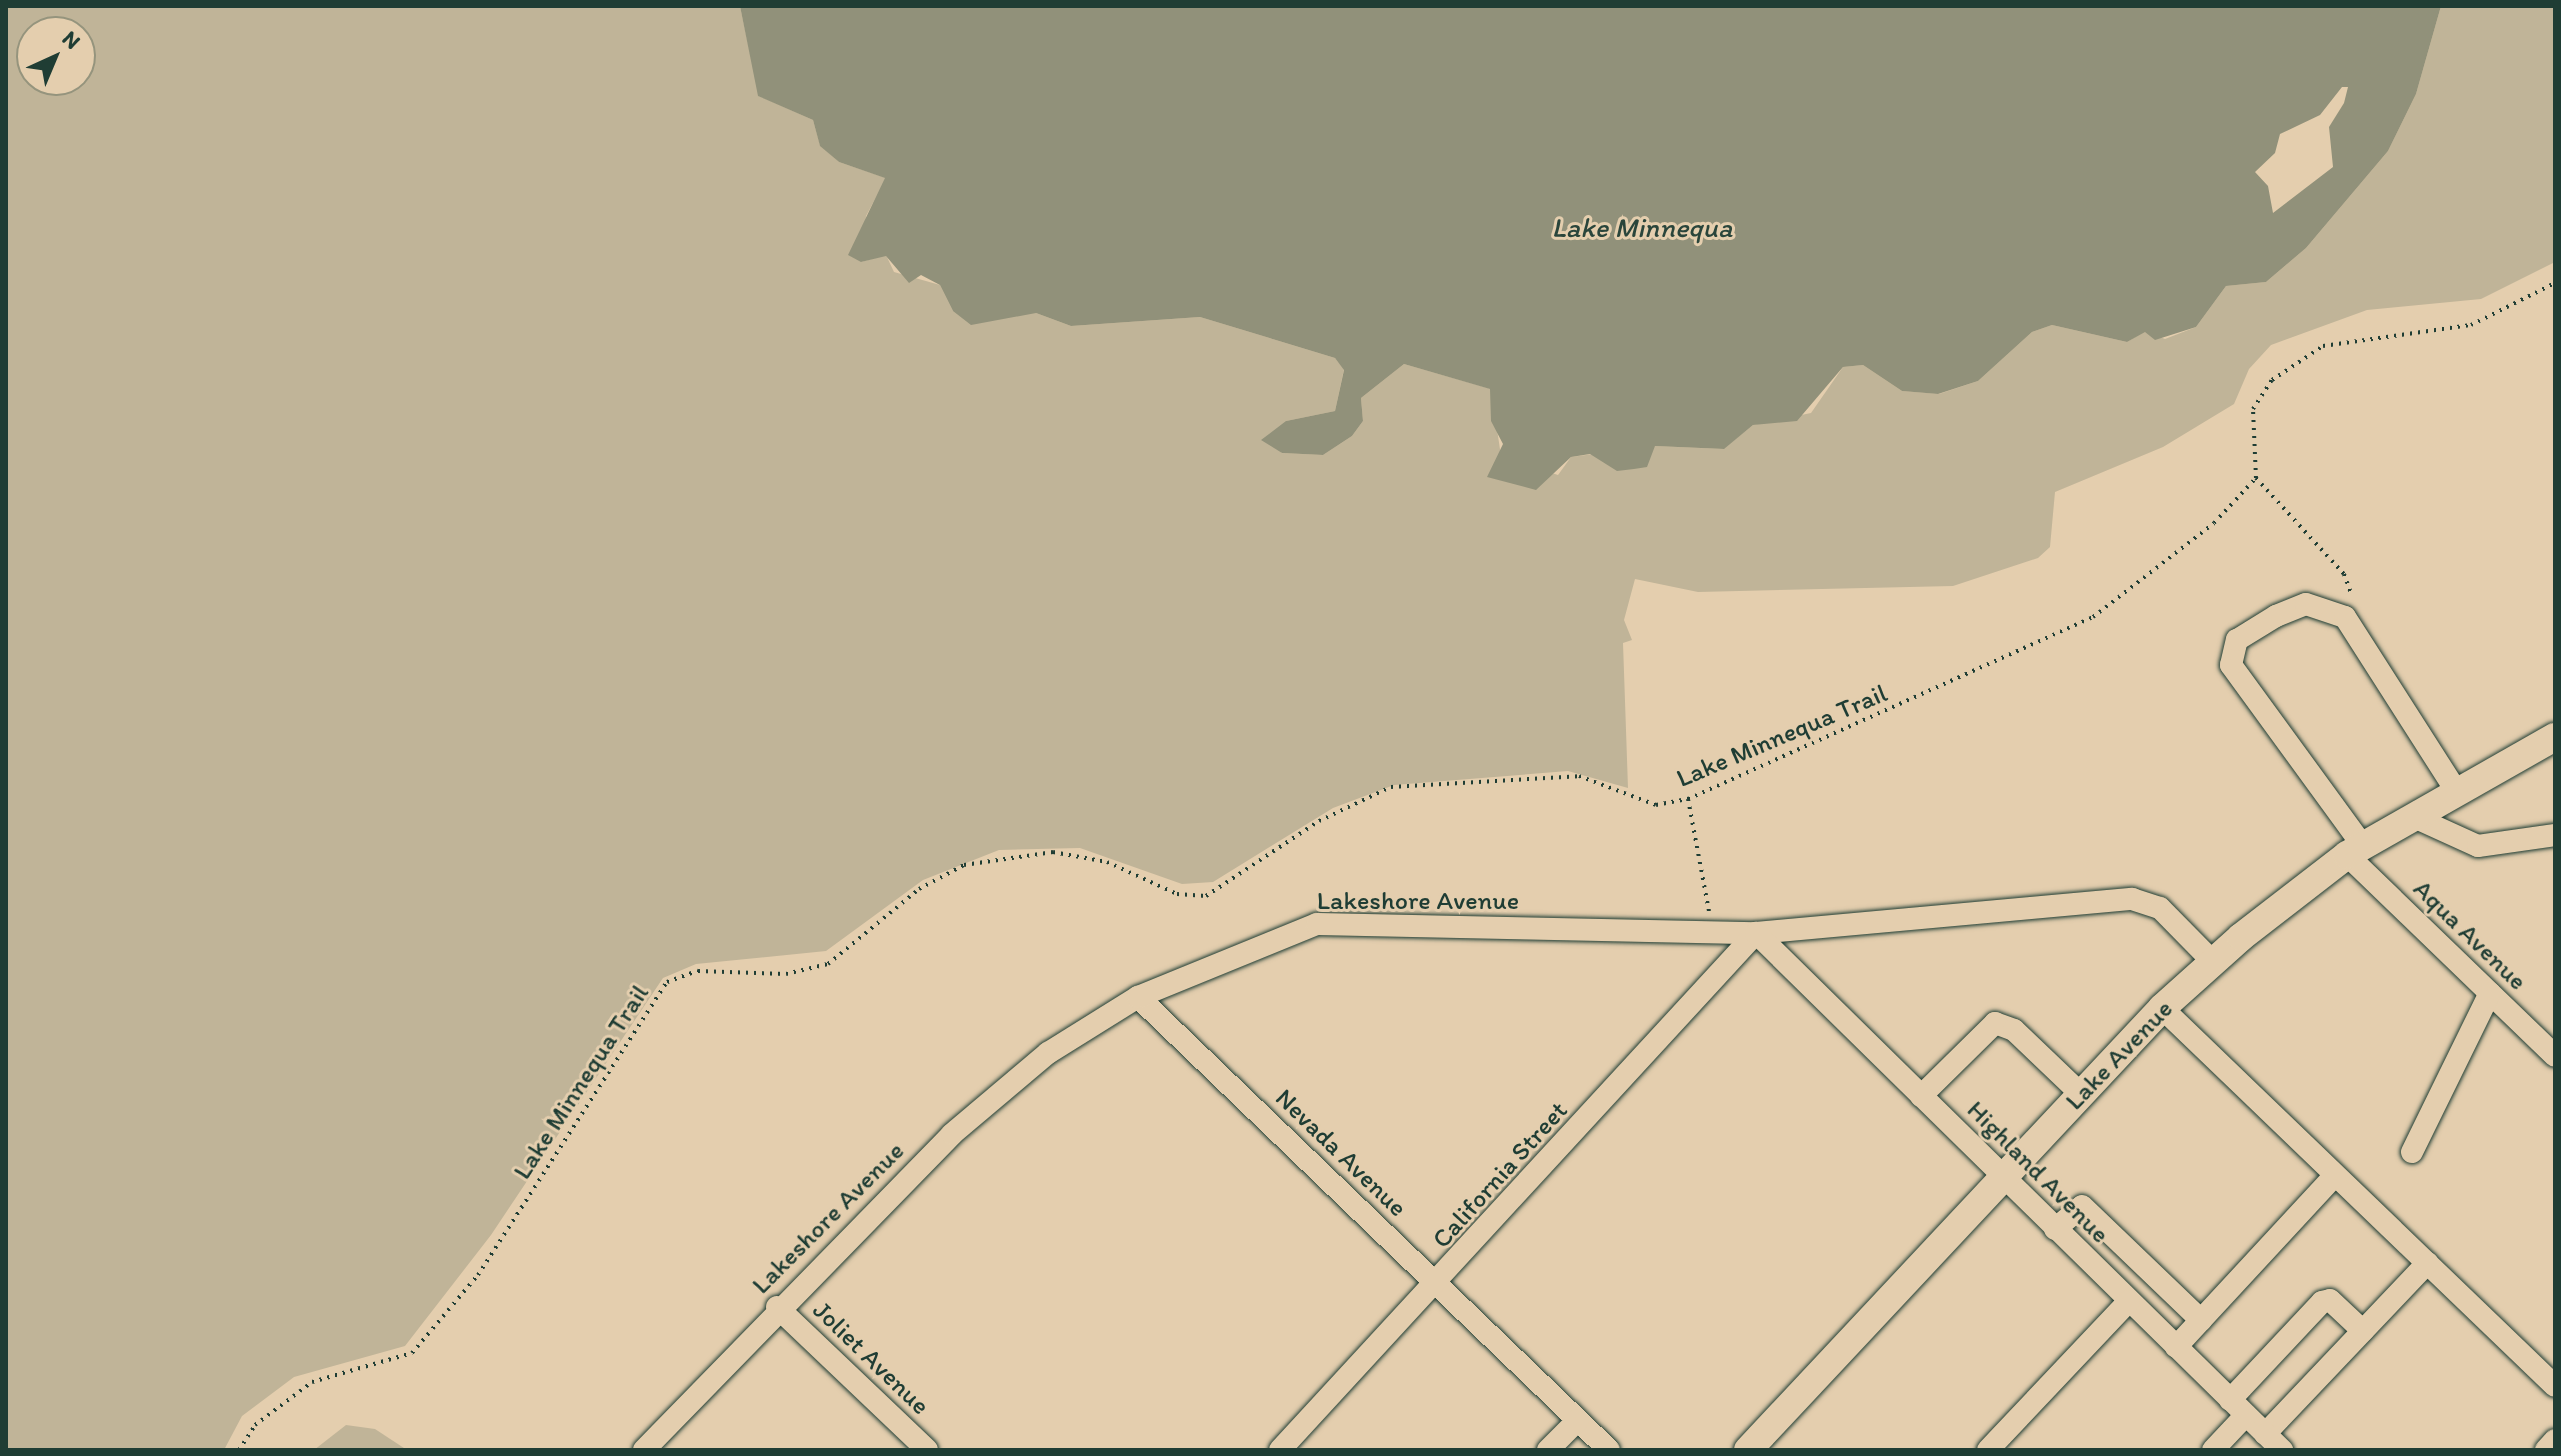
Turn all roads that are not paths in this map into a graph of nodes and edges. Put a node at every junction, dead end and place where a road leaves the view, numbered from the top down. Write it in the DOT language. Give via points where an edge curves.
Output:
graph roads {
  1 [pos="2555,737"];
  2 [pos="2457,792"];
  3 [pos="2414,817"];
  4 [pos="2555,835"];
  5 [pos="2355,850"];
  6 [pos="1756,933"];
  7 [pos="2213,962"];
  8 [pos="2490,993"];
  9 [pos="1138,997"];
  10 [pos="2162,1008"];
  11 [pos="2555,1056"];
  12 [pos="2081,1094"];
  13 [pos="1921,1096"];
  14 [pos="2412,1152"];
  15 [pos="2335,1175"];
  16 [pos="2003,1178"];
  17 [pos="2055,1229"];
  18 [pos="2427,1263"];
  19 [pos="1438,1285"];
  20 [pos="2129,1301"];
  21 [pos="777,1307"];
  22 [pos="2201,1320"];
  23 [pos="2363,1331"];
  24 [pos="2176,1347"];
  25 [pos="2555,1386"];
  26 [pos="2238,1407"];
  27 [pos="1578,1420"];
  28 [pos="2265,1434"];
  29 [pos="2555,1440"];
  30 [pos="644,1450"];
  31 [pos="927,1450"];
  32 [pos="1280,1450"];
  33 [pos="1548,1450"];
  34 [pos="1609,1450"];
  35 [pos="1748,1450"];
  36 [pos="1988,1450"];
  37 [pos="2213,1450"];
  38 [pos="2282,1450"];
  39 [pos="2546,1450"];
  1 -- 2 [label="main road, Lake Avenue"];
  2 -- 3 [label="main road, Lake Avenue"];
  2 -- 5 [label="street, Aqua Avenue" via="2345,617 2306,604 2276,616 2237,640 2231,665"];
  3 -- 4 [label="street" via="2478,846"];
  3 -- 5 [label="main road, Lake Avenue"];
  5 -- 7 [label="main road, Lake Avenue"];
  5 -- 8 [label="street, Aqua Avenue"];
  6 -- 7 [label="street, Lakeshore Avenue" via="2132,899 2160,908"];
  6 -- 9 [label="street, Lakeshore Avenue" via="1317,924"];
  6 -- 13 [label="street, Highland Avenue"];
  6 -- 19 [label="street, California Street"];
  7 -- 10 [label="main road, Lake Avenue"];
  8 -- 11 [label="street, Aqua Avenue"];
  8 -- 14 [label="street"];
  9 -- 19 [label="street, Nevada Avenue"];
  9 -- 21 [label="street, Lakeshore Avenue" via="1048,1053 964,1124"];
  10 -- 12 [label="main road, Lake Avenue"];
  10 -- 15 [label="street"];
  12 -- 13 [label="street" via="2014,1030 1995,1023"];
  12 -- 16 [label="main road, Lake Avenue"];
  13 -- 16 [label="street, Highland Avenue"];
  15 -- 18 [label="street"];
  15 -- 22 [label="street"];
  16 -- 17 [label="street, Highland Avenue"];
  16 -- 35 [label="main road, Lake Avenue"];
  17 -- 20 [label="street, Highland Avenue"];
  17 -- 22 [label="street" via="2082,1206"];
  18 -- 23 [label="street"];
  18 -- 25 [label="street"];
  19 -- 27 [label="street, Nevada Avenue"];
  19 -- 32 [label="street, California Street"];
  20 -- 24 [label="street, Highland Avenue"];
  20 -- 36 [label="street"];
  21 -- 30 [label="street, Lakeshore Avenue"];
  21 -- 31 [label="street, Joliet Avenue"];
  22 -- 24 [label="street"];
  23 -- 26 [label="street" via="2330,1300 2322,1302"];
  23 -- 28 [label="street"];
  24 -- 26 [label="street, Highland Avenue"];
  26 -- 28 [label="street, Highland Avenue"];
  26 -- 37 [label="street"];
  27 -- 33 [label="street"];
  27 -- 34 [label="street, Nevada Avenue"];
  28 -- 38 [label="street, Highland Avenue"];
  29 -- 39 [label="street"];
}
